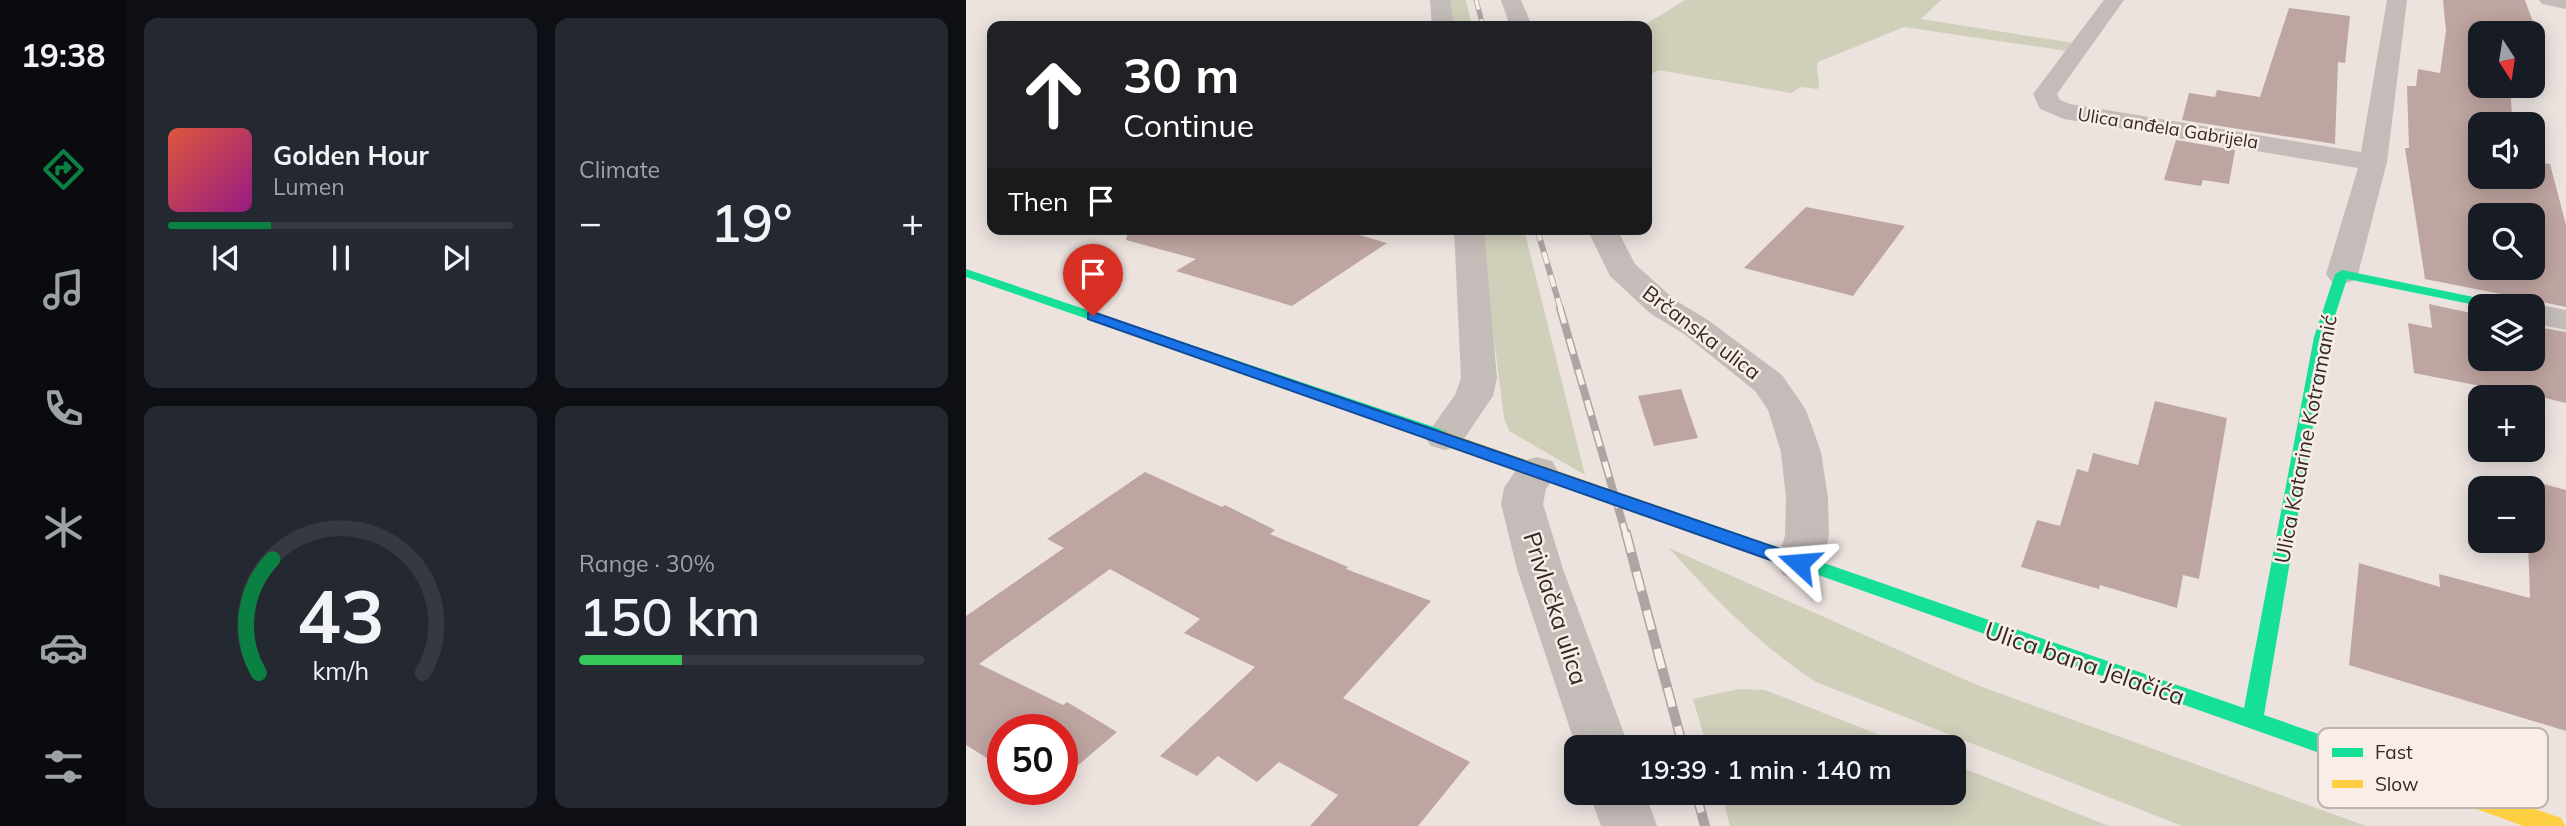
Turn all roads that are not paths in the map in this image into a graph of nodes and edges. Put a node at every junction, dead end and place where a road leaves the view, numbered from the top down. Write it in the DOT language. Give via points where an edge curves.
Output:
graph roads {
  1 [pos="1440,0"];
  2 [pos="1511,0"];
  3 [pos="2114,0"];
  4 [pos="2397,0"];
  5 [pos="2549,0"];
  6 [pos="2566,3"];
  7 [pos="1442,21"];
  8 [pos="1519,21"];
  9 [pos="2373,162"];
  10 [pos="1469,235"];
  11 [pos="1605,235"];
  12 [pos="966,273"];
  13 [pos="2342,274"];
  14 [pos="2468,300"];
  15 [pos="2545,316"];
  16 [pos="2566,320"];
  17 [pos="1445,437"];
  18 [pos="1537,471"];
  19 [pos="1799,563"];
  20 [pos="2252,722"];
  21 [pos="1598,735"];
  22 [pos="2318,745"];
  23 [pos="1622,805"];
  24 [pos="2501,808"];
  25 [pos="1629,826"];
  26 [pos="2553,826"];
  1 -- 7 [label="street"];
  2 -- 8 [label="street"];
  3 -- 9 [label="street, Ulica anđela Gabrijela" via="2045,94 2049,104 2064,111"];
  4 -- 9 [label="street"];
  5 -- 6 [label="street"];
  9 -- 13 [label="street"];
  10 -- 17 [label="street" via="1479,378 1474,396"];
  11 -- 19 [label="street, Brčanska ulica" via="1621,269 1663,307 1769,383 1787,410 1801,452 1807,498 1807,536"];
  12 -- 17 [label="main road, Ulica bana Jelačića"];
  13 -- 14 [label="main road"];
  13 -- 20 [label="main road, Ulica Katarine Kotramanić" via="2321,337"];
  15 -- 16 [label="street"];
  17 -- 18 [label="main road, Ulica bana Jelačića"];
  18 -- 19 [label="main road, Ulica bana Jelačića"];
  18 -- 21 [label="street, Privlačka ulica" via="1525,488 1522,505"];
  19 -- 20 [label="main road, Ulica bana Jelačića"];
  20 -- 22 [label="main road, Ulica bana Jelačića"];
  23 -- 25 [label="street"];
  24 -- 26 [label="main road, Ulica bana Jelačića"];
}
